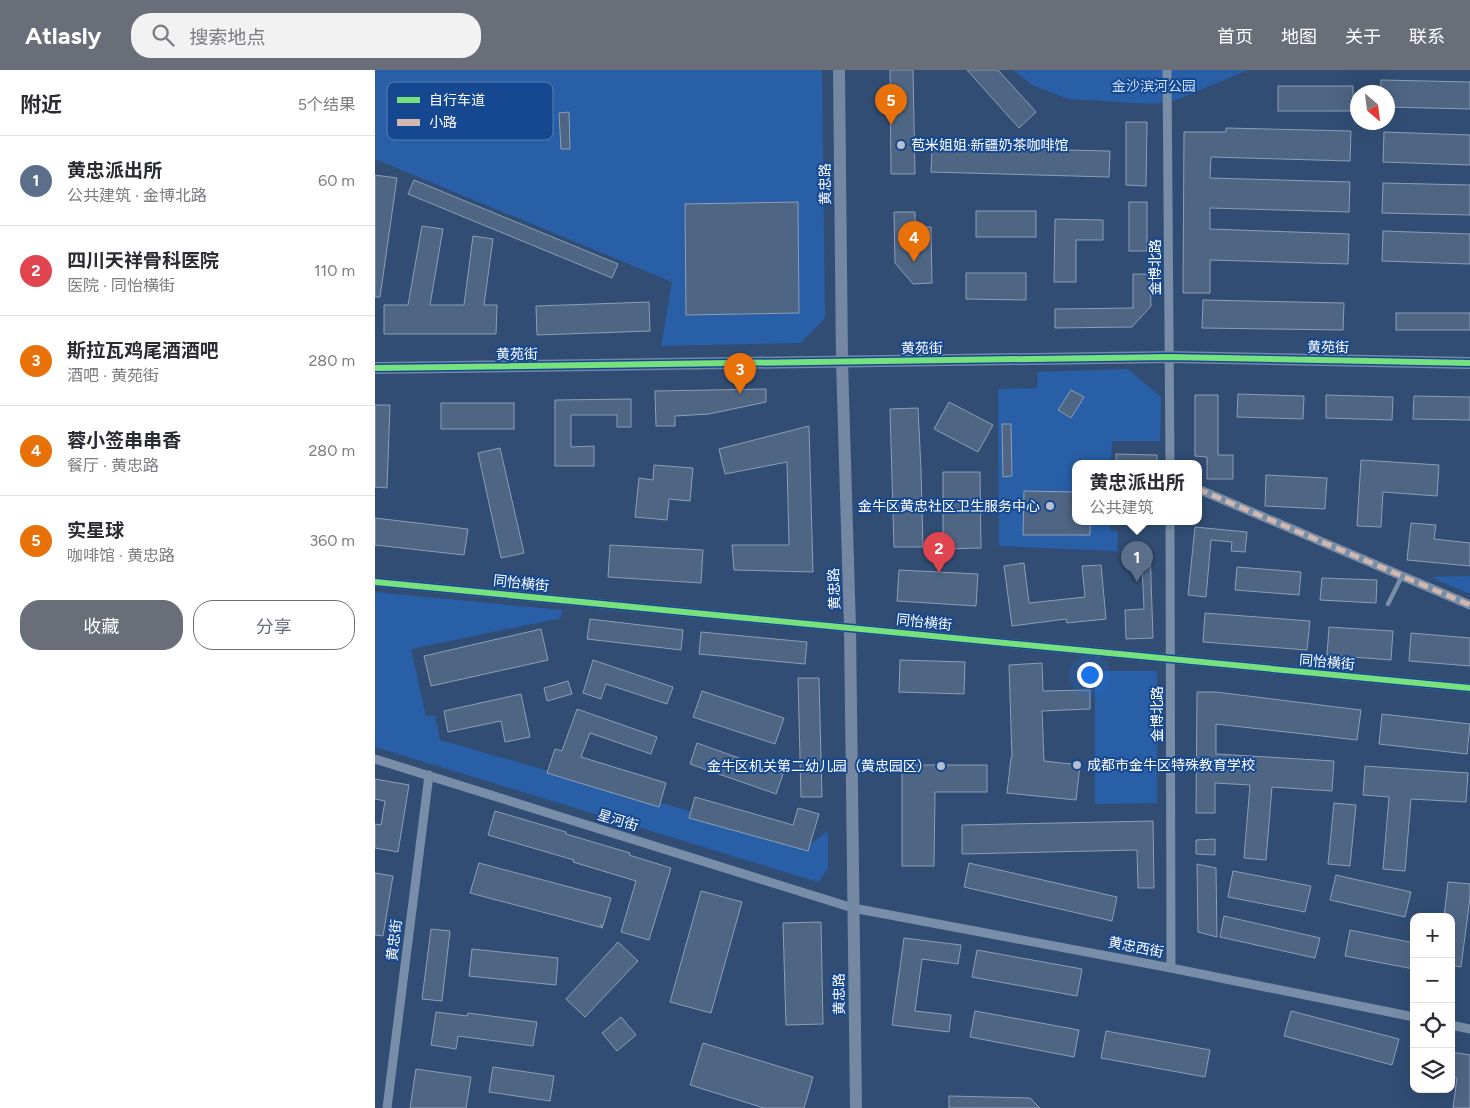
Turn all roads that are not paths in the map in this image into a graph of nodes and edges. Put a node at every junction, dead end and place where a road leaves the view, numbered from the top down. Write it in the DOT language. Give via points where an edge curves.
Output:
graph roads {
  1 [pos="839,70"];
  2 [pos="1167,70"];
  3 [pos="1170,357"];
  4 [pos="842,362"];
  5 [pos="1470,362"];
  6 [pos="375,368"];
  7 [pos="1170,460"];
  8 [pos="1202,491"];
  9 [pos="1170,525"];
  10 [pos="1402,576"];
  11 [pos="375,582"];
  12 [pos="1388,604"];
  13 [pos="1470,605"];
  14 [pos="850,628"];
  15 [pos="1171,659"];
  16 [pos="1470,688"];
  17 [pos="375,759"];
  18 [pos="429,775"];
  19 [pos="853,908"];
  20 [pos="1171,968"];
  21 [pos="1410,1016"];
  22 [pos="1455,1026"];
  23 [pos="1470,1029"];
  24 [pos="387,1108"];
  25 [pos="856,1108"];
  1 -- 4 [label="street, 黄忠路"];
  2 -- 3 [label="street, 金博北路"];
  3 -- 4 [label="street, 黄苑街"];
  3 -- 5 [label="street, 黄苑街"];
  3 -- 7 [label="street, 金博北路"];
  4 -- 6 [label="street, 黄苑街"];
  4 -- 14 [label="street, 黄忠路"];
  8 -- 10 [label="street"];
  9 -- 15 [label="street, 金博北路"];
  10 -- 12 [label="lane"];
  10 -- 13 [label="street"];
  11 -- 14 [label="street, 同怡横街"];
  14 -- 15 [label="street, 同怡横街"];
  14 -- 19 [label="street, 黄忠路"];
  15 -- 16 [label="street, 同怡横街"];
  15 -- 20 [label="street, 金博北路"];
  17 -- 18 [label="street, 星河街"];
  18 -- 19 [label="street, 星河街"];
  18 -- 24 [label="street, 黄忠街"];
  19 -- 20 [label="street, 黄忠西街"];
  19 -- 25 [label="street, 黄忠路"];
  20 -- 21 [label="street, 黄忠西街"];
  22 -- 23 [label="street"];
}
